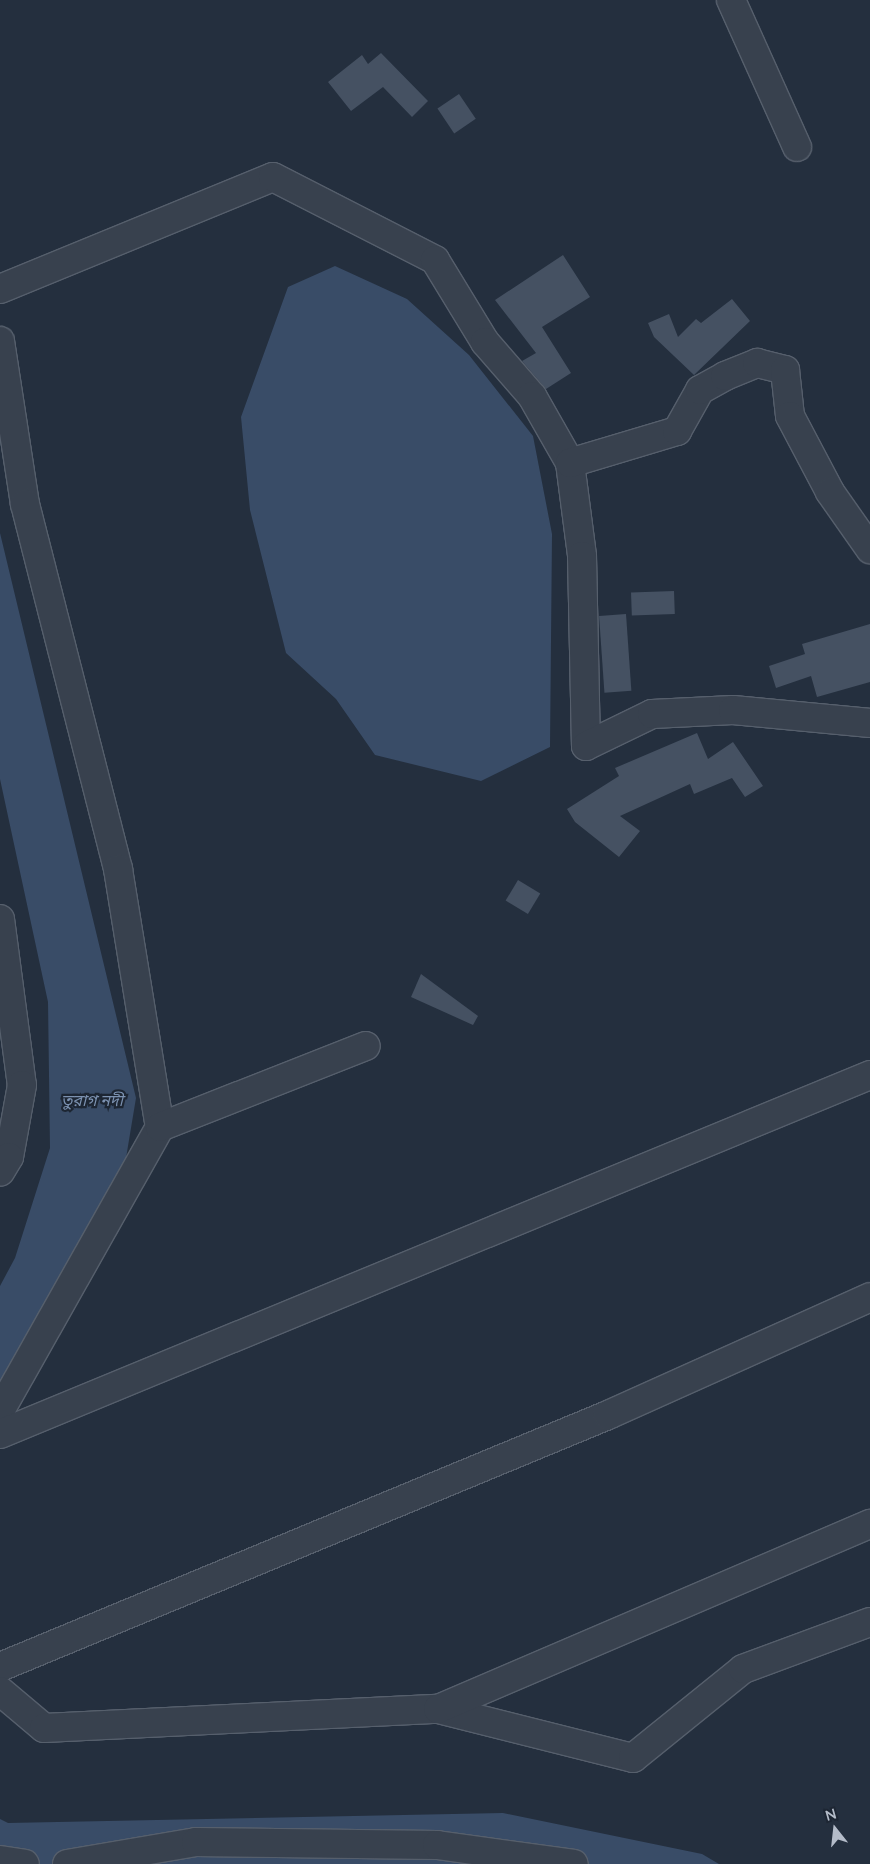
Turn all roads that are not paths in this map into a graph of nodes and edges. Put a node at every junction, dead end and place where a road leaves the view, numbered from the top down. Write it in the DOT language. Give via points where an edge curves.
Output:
graph roads {
  1 [pos="731,0"];
  2 [pos="796,147"];
  3 [pos="0,289"];
  4 [pos="0,341"];
  5 [pos="570,463"];
  6 [pos="870,549"];
  7 [pos="870,723"];
  8 [pos="0,919"];
  9 [pos="366,1046"];
  10 [pos="870,1075"];
  11 [pos="160,1127"];
  12 [pos="0,1172"];
  13 [pos="870,1297"];
  14 [pos="0,1411"];
  15 [pos="0,1434"];
  16 [pos="870,1524"];
  17 [pos="870,1622"];
  18 [pos="0,1667"];
  19 [pos="0,1691"];
  20 [pos="438,1709"];
  21 [pos="0,1860"];
  22 [pos="25,1864"];
  23 [pos="67,1864"];
  24 [pos="574,1864"];
  1 -- 2 [label="street"];
  3 -- 5 [label="street" via="273,177 435,260 485,342 532,396"];
  4 -- 11 [label="street" via="25,504 118,870"];
  5 -- 6 [label="street" via="677,431 700,390 725,376 758,363 785,370 790,416 830,492"];
  5 -- 7 [label="street" via="582,556 586,746 652,714 733,710"];
  8 -- 12 [label="street" via="22,1085 9,1157"];
  9 -- 11 [label="street"];
  10 -- 15 [label="street"];
  11 -- 14 [label="street"];
  13 -- 18 [label="street" via="608,1415"];
  16 -- 20 [label="street"];
  17 -- 20 [label="street" via="743,1669 633,1758"];
  19 -- 20 [label="street" via="44,1728"];
  21 -- 22 [label="street"];
  23 -- 24 [label="street" via="196,1842 437,1844"];
}
